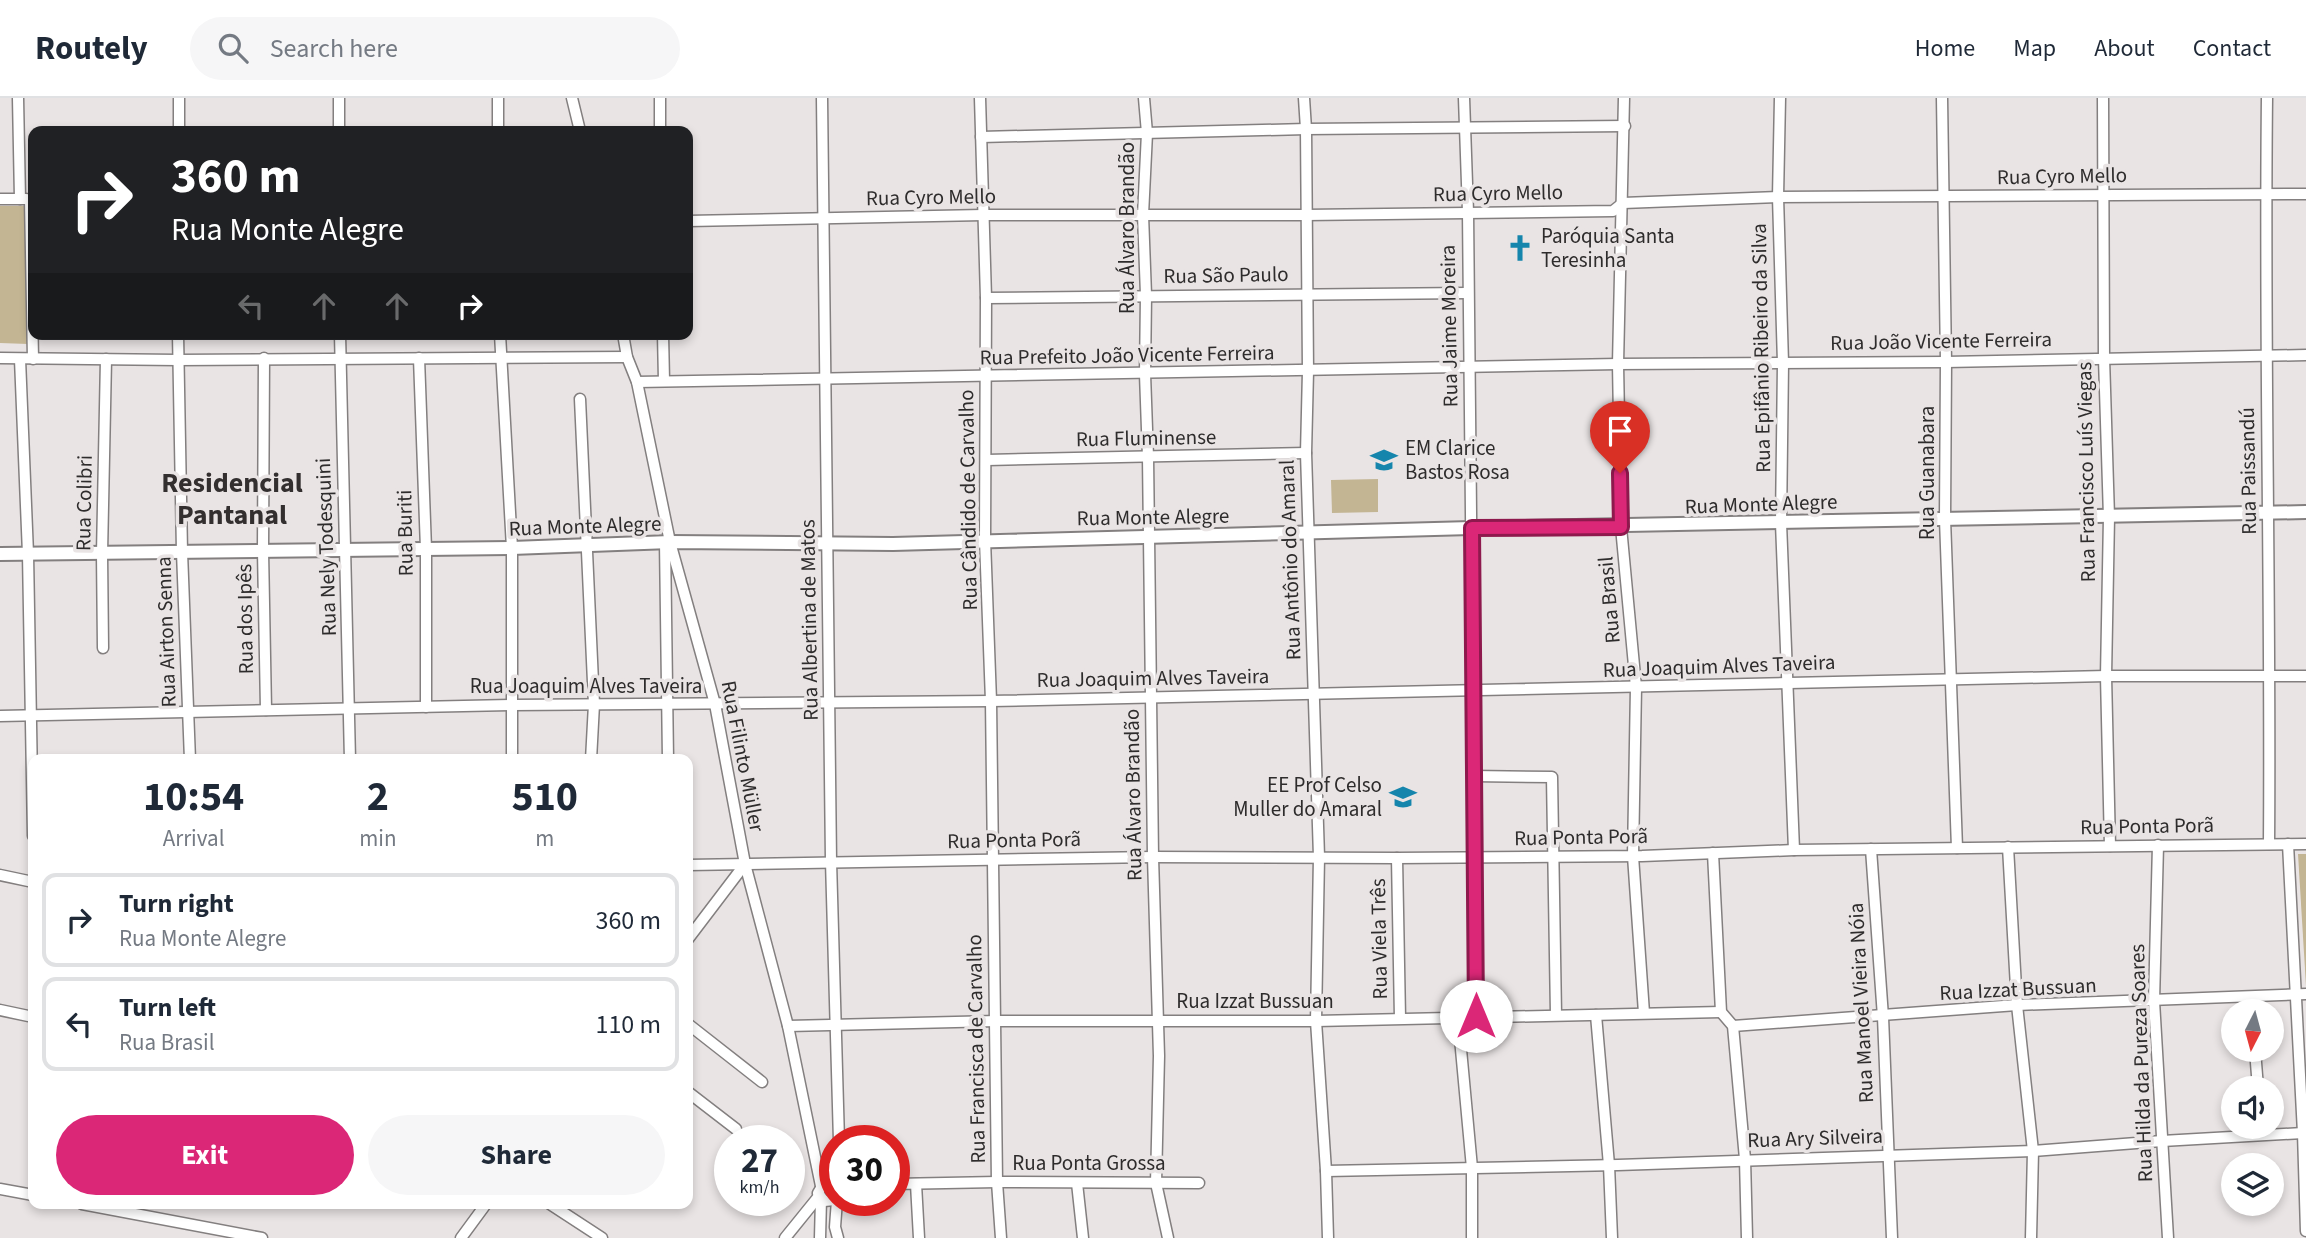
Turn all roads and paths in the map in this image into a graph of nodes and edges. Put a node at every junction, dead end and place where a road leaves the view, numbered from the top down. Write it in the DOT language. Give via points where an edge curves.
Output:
graph roads {
  1 [pos="18,98"];
  2 [pos="179,98"];
  3 [pos="339,98"];
  4 [pos="498,98"];
  5 [pos="572,98"];
  6 [pos="660,98"];
  7 [pos="822,98"];
  8 [pos="980,98"];
  9 [pos="1144,98"];
  10 [pos="1304,98"];
  11 [pos="1464,98"];
  12 [pos="1624,98"];
  13 [pos="1780,98"];
  14 [pos="1942,98"];
  15 [pos="2103,98"];
  16 [pos="2267,98"];
  17 [pos="179,126"];
  18 [pos="339,126"];
  19 [pos="498,126"];
  20 [pos="579,126"];
  21 [pos="660,126"];
  22 [pos="1625,127"];
  23 [pos="1465,128"];
  24 [pos="1307,129"];
  25 [pos="1147,133"];
  26 [pos="981,137"];
  27 [pos="2266,194"];
  28 [pos="2306,194"];
  29 [pos="2104,195"];
  30 [pos="1778,197"];
  31 [pos="1943,198"];
  32 [pos="0,199"];
  33 [pos="28,199"];
  34 [pos="1623,203"];
  35 [pos="1468,212"];
  36 [pos="983,215"];
  37 [pos="1143,215"];
  38 [pos="1306,215"];
  39 [pos="824,219"];
  40 [pos="693,220"];
  41 [pos="1307,293"];
  42 [pos="1467,293"];
  43 [pos="1146,295"];
  44 [pos="986,298"];
  45 [pos="32,340"];
  46 [pos="178,340"];
  47 [pos="340,340"];
  48 [pos="500,340"];
  49 [pos="624,340"];
  50 [pos="663,340"];
  51 [pos="2306,355"];
  52 [pos="2265,356"];
  53 [pos="500,357"];
  54 [pos="628,357"];
  55 [pos="0,358"];
  56 [pos="264,358"];
  57 [pos="419,358"];
  58 [pos="2104,358"];
  59 [pos="20,359"];
  60 [pos="33,359"];
  61 [pos="106,359"];
  62 [pos="341,359"];
  63 [pos="178,360"];
  64 [pos="1946,362"];
  65 [pos="1783,363"];
  66 [pos="1618,364"];
  67 [pos="1468,369"];
  68 [pos="1308,371"];
  69 [pos="1145,374"];
  70 [pos="986,377"];
  71 [pos="825,379"];
  72 [pos="664,381"];
  73 [pos="637,382"];
  74 [pos="580,399"];
  75 [pos="1306,453"];
  76 [pos="1148,457"];
  77 [pos="987,460"];
  78 [pos="2269,512"];
  79 [pos="2306,512"];
  80 [pos="2109,517"];
  81 [pos="1945,519"];
  82 [pos="1781,523"];
  83 [pos="1621,527"];
  84 [pos="1472,528"];
  85 [pos="1309,533"];
  86 [pos="1149,537"];
  87 [pos="985,540"];
  88 [pos="668,542"];
  89 [pos="828,544"];
  90 [pos="586,547"];
  91 [pos="512,548"];
  92 [pos="426,549"];
  93 [pos="263,551"];
  94 [pos="344,551"];
  95 [pos="182,552"];
  96 [pos="0,554"];
  97 [pos="28,554"];
  98 [pos="102,554"];
  99 [pos="103,648"];
  100 [pos="2270,675"];
  101 [pos="2106,676"];
  102 [pos="2306,676"];
  103 [pos="1949,680"];
  104 [pos="1788,683"];
  105 [pos="1636,687"];
  106 [pos="1472,692"];
  107 [pos="1313,694"];
  108 [pos="1150,697"];
  109 [pos="991,701"];
  110 [pos="830,703"];
  111 [pos="594,704"];
  112 [pos="668,704"];
  113 [pos="715,704"];
  114 [pos="513,705"];
  115 [pos="426,707"];
  116 [pos="350,708"];
  117 [pos="266,710"];
  118 [pos="188,712"];
  119 [pos="0,716"];
  120 [pos="32,716"];
  121 [pos="32,754"];
  122 [pos="190,754"];
  123 [pos="351,754"];
  124 [pos="512,754"];
  125 [pos="591,754"];
  126 [pos="668,754"];
  127 [pos="1473,776"];
  128 [pos="2269,843"];
  129 [pos="2288,844"];
  130 [pos="2306,844"];
  131 [pos="2158,845"];
  132 [pos="2109,846"];
  133 [pos="2008,847"];
  134 [pos="1957,848"];
  135 [pos="1871,849"];
  136 [pos="1794,850"];
  137 [pos="1713,853"];
  138 [pos="1633,856"];
  139 [pos="1153,857"];
  140 [pos="1319,857"];
  141 [pos="1553,857"];
  142 [pos="1475,858"];
  143 [pos="992,859"];
  144 [pos="1397,859"];
  145 [pos="831,861"];
  146 [pos="745,864"];
  147 [pos="693,865"];
  148 [pos="0,875"];
  149 [pos="28,881"];
  150 [pos="693,932"];
  151 [pos="2294,995"];
  152 [pos="2306,995"];
  153 [pos="2154,1002"];
  154 [pos="2017,1005"];
  155 [pos="0,1010"];
  156 [pos="1721,1012"];
  157 [pos="1644,1013"];
  158 [pos="1556,1015"];
  159 [pos="1596,1015"];
  160 [pos="28,1016"];
  161 [pos="1476,1016"];
  162 [pos="1458,1017"];
  163 [pos="1883,1017"];
  164 [pos="1400,1018"];
  165 [pos="1158,1020"];
  166 [pos="997,1021"];
  167 [pos="1316,1021"];
  168 [pos="836,1024"];
  169 [pos="788,1026"];
  170 [pos="1733,1026"];
  171 [pos="693,1028"];
  172 [pos="762,1082"];
  173 [pos="693,1096"];
  174 [pos="731,1125"];
  175 [pos="839,1125"];
  176 [pos="2284,1133"];
  177 [pos="2303,1133"];
  178 [pos="2221,1136"];
  179 [pos="2162,1141"];
  180 [pos="2033,1152"];
  181 [pos="1888,1156"];
  182 [pos="1745,1159"];
  183 [pos="1609,1165"];
  184 [pos="1472,1168"];
  185 [pos="1326,1171"];
  186 [pos="997,1182"];
  187 [pos="1077,1183"];
  188 [pos="1156,1183"];
  189 [pos="1199,1183"];
  190 [pos="910,1184"];
  191 [pos="916,1184"];
  192 [pos="0,1189"];
  193 [pos="819,1189"];
  194 [pos="28,1194"];
  195 [pos="819,1195"];
  196 [pos="108,1209"];
  197 [pos="482,1209"];
  198 [pos="558,1209"];
  199 [pos="820,1216"];
  200 [pos="835,1216"];
  201 [pos="2306,1231"];
  202 [pos="262,1238"];
  203 [pos="461,1238"];
  204 [pos="602,1238"];
  205 [pos="785,1238"];
  206 [pos="820,1238"];
  207 [pos="838,1238"];
  208 [pos="919,1238"];
  209 [pos="1001,1238"];
  210 [pos="1083,1238"];
  211 [pos="1168,1238"];
  212 [pos="1328,1238"];
  213 [pos="1472,1238"];
  214 [pos="1612,1238"];
  215 [pos="1747,1238"];
  216 [pos="1892,1238"];
  217 [pos="2031,1238"];
  218 [pos="2168,1238"];
  1 -- 33 [label="street"];
  2 -- 17 [label="street"];
  3 -- 18 [label="street"];
  4 -- 19 [label="street"];
  5 -- 20 [label="street"];
  6 -- 21 [label="street"];
  7 -- 39 [label="street, Rua Albertina de Matos"];
  8 -- 26 [label="street, Rua Cândido de Carvalho"];
  9 -- 25 [label="street, Rua Álvaro Brandão"];
  10 -- 24 [label="street, Rua Antônio do Amaral"];
  11 -- 23 [label="street, Rua Jaime Moreira"];
  12 -- 22 [label="street, Rua Brasil"];
  13 -- 30 [label="street, Rua Epifânio Ribeiro da Silva"];
  14 -- 31 [label="street, Rua Guanabara"];
  15 -- 29 [label="street, Rua Francisco Luís Viegas"];
  16 -- 27 [label="street, Rua Paissandú"];
  22 -- 23 [label="street"];
  22 -- 34 [label="street, Rua Brasil"];
  23 -- 24 [label="street"];
  23 -- 35 [label="street, Rua Jaime Moreira"];
  24 -- 25 [label="street"];
  24 -- 38 [label="street, Rua Antônio do Amaral"];
  25 -- 26 [label="street"];
  25 -- 37 [label="street, Rua Álvaro Brandão"];
  26 -- 36 [label="street, Rua Cândido de Carvalho"];
  27 -- 28 [label="street, Rua Cyro Mello"];
  27 -- 29 [label="street, Rua Cyro Mello"];
  27 -- 52 [label="street, Rua Paissandú"];
  29 -- 31 [label="street, Rua Cyro Mello"];
  29 -- 58 [label="street, Rua Francisco Luís Viegas"];
  30 -- 31 [label="street, Rua Cyro Mello"];
  30 -- 34 [label="street, Rua Cyro Mello"];
  30 -- 65 [label="street, Rua Epifânio Ribeiro da Silva"];
  31 -- 64 [label="street, Rua Guanabara"];
  32 -- 33 [label="street"];
  34 -- 35 [label="street, Rua Cyro Mello" via="1613,211"];
  34 -- 66 [label="street, Rua Brasil"];
  35 -- 38 [label="street, Rua Cyro Mello"];
  35 -- 42 [label="street, Rua Jaime Moreira"];
  36 -- 37 [label="street, Rua Cyro Mello"];
  36 -- 39 [label="street, Rua Cyro Mello"];
  36 -- 44 [label="street, Rua Cândido de Carvalho"];
  37 -- 38 [label="street, Rua Cyro Mello"];
  37 -- 43 [label="street, Rua Álvaro Brandão"];
  38 -- 41 [label="street, Rua Antônio do Amaral"];
  39 -- 40 [label="street, Rua Cyro Mello"];
  39 -- 71 [label="street, Rua Albertina de Matos"];
  41 -- 42 [label="street, Rua São Paulo"];
  41 -- 43 [label="street, Rua São Paulo"];
  41 -- 68 [label="street, Rua Antônio do Amaral"];
  42 -- 67 [label="street, Rua Jaime Moreira"];
  43 -- 44 [label="street, Rua São Paulo"];
  43 -- 69 [label="street, Rua Álvaro Brandão"];
  44 -- 70 [label="street, Rua Cândido de Carvalho"];
  45 -- 60 [label="street"];
  46 -- 63 [label="street, Rua Airton Senna"];
  47 -- 62 [label="street, Rua Nely Todesquini"];
  48 -- 53 [label="street"];
  49 -- 54 [label="street, Rua Filinto Müller"];
  50 -- 72 [label="street"];
  51 -- 52 [label="street, Rua João Vicente Ferreira"];
  52 -- 58 [label="street, Rua João Vicente Ferreira"];
  52 -- 78 [label="street, Rua Paissandú"];
  53 -- 54 [label="street"];
  53 -- 57 [label="street"];
  53 -- 91 [label="street"];
  54 -- 73 [label="street, Rua Filinto Müller"];
  55 -- 59 [label="street"];
  56 -- 62 [label="street"];
  56 -- 63 [label="street"];
  56 -- 93 [label="street, Rua dos Ipês"];
  57 -- 62 [label="street"];
  57 -- 92 [label="street, Rua Buriti"];
  58 -- 64 [label="street, Rua João Vicente Ferreira"];
  58 -- 80 [label="street, Rua Francisco Luís Viegas"];
  59 -- 60 [label="street"];
  59 -- 97 [label="street"];
  60 -- 61 [label="street"];
  61 -- 63 [label="street"];
  61 -- 98 [label="street, Rua Colibri"];
  62 -- 94 [label="street, Rua Nely Todesquini"];
  63 -- 95 [label="street, Rua Airton Senna"];
  64 -- 65 [label="street, Rua João Vicente Ferreira"];
  64 -- 81 [label="street, Rua Guanabara"];
  65 -- 66 [label="street, Rua João Vicente Ferreira"];
  65 -- 82 [label="street, Rua Epifânio Ribeiro da Silva"];
  66 -- 67 [label="street, Rua Prefeito João Vicente Ferreira"];
  66 -- 83 [label="street, Rua Brasil"];
  67 -- 68 [label="street, Rua Prefeito João Vicente Ferreira"];
  67 -- 84 [label="street, Rua Jaime Moreira"];
  68 -- 69 [label="street, Rua Prefeito João Vicente Ferreira"];
  68 -- 75 [label="street, Rua Antônio do Amaral"];
  69 -- 70 [label="street, Rua Prefeito João Vicente Ferreira"];
  69 -- 76 [label="street, Rua Álvaro Brandão"];
  70 -- 71 [label="street, Rua Prefeito João Vicente Ferreira"];
  70 -- 77 [label="street, Rua Cândido de Carvalho"];
  71 -- 72 [label="street, Rua Prefeito João Vicente Ferreira"];
  71 -- 89 [label="street, Rua Albertina de Matos"];
  72 -- 73 [label="street, Rua Prefeito João Vicente Ferreira"];
  73 -- 88 [label="street, Rua Filinto Müller"];
  74 -- 90 [label="street"];
  75 -- 76 [label="street, Rua Fluminense"];
  75 -- 85 [label="street, Rua Antônio do Amaral"];
  76 -- 77 [label="street, Rua Fluminense"];
  76 -- 86 [label="street, Rua Álvaro Brandão"];
  77 -- 87 [label="street, Rua Cândido de Carvalho"];
  78 -- 79 [label="street, Rua Monte Alegre"];
  78 -- 80 [label="street, Rua Monte Alegre"];
  78 -- 100 [label="street, Rua Paissandú"];
  80 -- 81 [label="street, Rua Monte Alegre"];
  80 -- 101 [label="street, Rua Francisco Luís Viegas"];
  81 -- 82 [label="street, Rua Monte Alegre"];
  81 -- 103 [label="street, Rua Guanabara"];
  82 -- 83 [label="street, Rua Monte Alegre"];
  82 -- 104 [label="street, Rua Epifânio Ribeiro da Silva"];
  83 -- 84 [label="street, Rua Monte Alegre"];
  83 -- 105 [label="street, Rua Brasil"];
  84 -- 85 [label="street, Rua Monte Alegre"];
  84 -- 106 [label="street, Rua Jaime Moreira"];
  85 -- 86 [label="street, Rua Monte Alegre"];
  85 -- 107 [label="street, Rua Antônio do Amaral"];
  86 -- 87 [label="street, Rua Monte Alegre"];
  86 -- 108 [label="street, Rua Álvaro Brandão"];
  87 -- 89 [label="street, Rua Monte Alegre"];
  87 -- 109 [label="street, Rua Cândido de Carvalho"];
  88 -- 89 [label="street, Rua Monte Alegre"];
  88 -- 90 [label="street, Rua Monte Alegre"];
  88 -- 112 [label="street"];
  88 -- 113 [label="street, Rua Filinto Müller"];
  89 -- 110 [label="street, Rua Albertina de Matos"];
  90 -- 91 [label="street, Rua Monte Alegre"];
  90 -- 111 [label="street"];
  91 -- 92 [label="street, Rua Monte Alegre"];
  91 -- 114 [label="street"];
  92 -- 94 [label="street, Rua Monte Alegre"];
  92 -- 115 [label="street, Rua Buriti"];
  93 -- 94 [label="street, Rua Monte Alegre"];
  93 -- 95 [label="street, Rua Monte Alegre"];
  93 -- 117 [label="street, Rua dos Ipês"];
  94 -- 116 [label="street, Rua Nely Todesquini"];
  95 -- 98 [label="street, Rua Monte Alegre"];
  95 -- 118 [label="street, Rua Airton Senna"];
  96 -- 97 [label="street, Rua Monte Alegre"];
  97 -- 98 [label="street, Rua Monte Alegre"];
  97 -- 120 [label="street"];
  98 -- 99 [label="street, Rua Colibri"];
  100 -- 101 [label="street, Rua Joaquim Alves Taveira"];
  100 -- 102 [label="street, Rua Joaquim Alves Taveira"];
  100 -- 128 [label="street, Rua Paissandú"];
  101 -- 103 [label="street, Rua Joaquim Alves Taveira"];
  101 -- 132 [label="street, Rua Francisco Luís Viegas"];
  103 -- 104 [label="street, Rua Joaquim Alves Taveira"];
  103 -- 134 [label="street, Rua Guanabara"];
  104 -- 105 [label="street, Rua Joaquim Alves Taveira"];
  104 -- 136 [label="street, Rua Epifânio Ribeiro da Silva"];
  105 -- 106 [label="street, Rua Joaquim Alves Taveira"];
  105 -- 138 [label="street, Rua Brasil"];
  106 -- 107 [label="street, Rua Joaquim Alves Taveira"];
  106 -- 127 [label="street, Rua Jaime Moreira"];
  107 -- 108 [label="street, Rua Joaquim Alves Taveira"];
  107 -- 140 [label="street, Rua Antônio do Amaral"];
  108 -- 109 [label="street, Rua Joaquim Alves Taveira"];
  108 -- 139 [label="street, Rua Álvaro Brandão"];
  109 -- 110 [label="street, Rua Joaquim Alves Taveira"];
  109 -- 143 [label="street, Rua Cândido de Carvalho"];
  110 -- 113 [label="street, Rua Joaquim Alves Taveira"];
  110 -- 145 [label="street, Rua Albertina de Matos"];
  111 -- 112 [label="street, Rua Joaquim Alves Taveira"];
  111 -- 114 [label="street, Rua Joaquim Alves Taveira"];
  111 -- 125 [label="street"];
  112 -- 113 [label="street, Rua Joaquim Alves Taveira"];
  112 -- 126 [label="street"];
  113 -- 146 [label="street, Rua Filinto Müller"];
  114 -- 115 [label="street, Rua Joaquim Alves Taveira"];
  114 -- 124 [label="street"];
  115 -- 116 [label="street, Rua Joaquim Alves Taveira"];
  116 -- 117 [label="street, Rua Joaquim Alves Taveira"];
  116 -- 123 [label="street, Rua Nely Todesquini"];
  117 -- 118 [label="street, Rua Joaquim Alves Taveira"];
  118 -- 120 [label="street, Rua Joaquim Alves Taveira"];
  118 -- 122 [label="street, Rua Airton Senna"];
  119 -- 120 [label="street, Rua Joaquim Alves Taveira"];
  120 -- 121 [label="street"];
  127 -- 141 [label="street" via="1552,776"];
  127 -- 142 [label="street, Rua Jaime Moreira"];
  128 -- 129 [label="street, Rua Ponta Porã"];
  128 -- 131 [label="street, Rua Ponta Porã"];
  129 -- 130 [label="street, Rua Ponta Porã"];
  129 -- 151 [label="street"];
  131 -- 132 [label="street, Rua Ponta Porã"];
  131 -- 153 [label="street, Rua Hilda da Pureza Soares"];
  132 -- 133 [label="street, Rua Ponta Porã"];
  133 -- 134 [label="street, Rua Ponta Porã"];
  133 -- 154 [label="street"];
  134 -- 135 [label="street, Rua Ponta Porã"];
  135 -- 136 [label="street, Rua Ponta Porã"];
  135 -- 163 [label="street, Rua Manoel Vieira Nóia"];
  136 -- 137 [label="street, Rua Ponta Porã"];
  137 -- 138 [label="street, Rua Ponta Porã"];
  137 -- 156 [label="street"];
  138 -- 141 [label="street, Rua Ponta Porã"];
  138 -- 157 [label="street, Rua Brasil"];
  139 -- 140 [label="street, Rua Ponta Porã"];
  139 -- 143 [label="street, Rua Ponta Porã"];
  139 -- 165 [label="street, Rua Álvaro Brandão"];
  140 -- 144 [label="street, Rua Ponta Porã"];
  140 -- 167 [label="street, Rua Antônio do Amaral"];
  141 -- 142 [label="street, Rua Ponta Porã"];
  141 -- 158 [label="street"];
  142 -- 144 [label="street, Rua Ponta Porã"];
  142 -- 161 [label="street, Rua Jaime Moreira"];
  143 -- 145 [label="street, Rua Ponta Porã"];
  143 -- 166 [label="street, Rua Francisca de Carvalho"];
  144 -- 164 [label="street, Rua Viela Três"];
  145 -- 146 [label="street, Rua Ponta Porã"];
  145 -- 168 [label="street, Rua Albertina de Matos"];
  146 -- 147 [label="street, Rua Ponta Porã"];
  146 -- 150 [label="street"];
  146 -- 169 [label="street, Rua Filinto Müller"];
  148 -- 149 [label="street"];
  151 -- 152 [label="street, Rua Izzat Bussuan"];
  151 -- 153 [label="street, Rua Izzat Bussuan"];
  151 -- 177 [label="street"];
  153 -- 154 [label="street, Rua Izzat Bussuan"];
  153 -- 179 [label="street, Rua Hilda da Pureza Soares"];
  154 -- 163 [label="street, Rua Izzat Bussuan"];
  154 -- 180 [label="street"];
  155 -- 160 [label="street"];
  156 -- 157 [label="street, Rua Izzat Bussuan"];
  156 -- 170 [label="street"];
  157 -- 159 [label="street, Rua Izzat Bussuan"];
  158 -- 159 [label="street, Rua Izzat Bussuan"];
  158 -- 161 [label="street, Rua Izzat Bussuan"];
  159 -- 183 [label="street"];
  161 -- 162 [label="street, Rua Izzat Bussuan"];
  162 -- 164 [label="street, Rua Izzat Bussuan"];
  162 -- 184 [label="street"];
  163 -- 170 [label="street, Rua Izzat Bussuan"];
  163 -- 181 [label="street, Rua Manoel Vieira Nóia"];
  164 -- 167 [label="street, Rua Izzat Bussuan"];
  165 -- 166 [label="street, Rua Izzat Bussuan"];
  165 -- 167 [label="street, Rua Izzat Bussuan"];
  165 -- 188 [label="street, Rua Álvaro Brandão"];
  166 -- 168 [label="street, Rua Izzat Bussuan"];
  166 -- 186 [label="street, Rua Francisca de Carvalho"];
  167 -- 185 [label="street, Rua Antônio do Amaral"];
  168 -- 169 [label="street, Rua Izzat Bussuan"];
  168 -- 175 [label="street, Rua Albertina de Matos"];
  169 -- 193 [label="street, Rua Filinto Müller"];
  170 -- 182 [label="street"];
  171 -- 172 [label="street"];
  173 -- 174 [label="street"];
  176 -- 177 [label="street, Rua Ary Silveira"];
  177 -- 201 [label="street"];
  178 -- 179 [label="street, Rua Ary Silveira"];
  179 -- 180 [label="street, Rua Ary Silveira"];
  179 -- 218 [label="street, Rua Hilda da Pureza Soares"];
  180 -- 181 [label="street, Rua Ary Silveira"];
  180 -- 217 [label="street"];
  181 -- 182 [label="street, Rua Ary Silveira"];
  181 -- 216 [label="street, Rua Manoel Vieira Nóia"];
  182 -- 183 [label="street, Rua Ary Silveira"];
  182 -- 215 [label="street"];
  183 -- 184 [label="street, Rua Ary Silveira"];
  183 -- 214 [label="street"];
  184 -- 185 [label="street, Rua Ary Silveira"];
  184 -- 213 [label="street"];
  185 -- 212 [label="street, Rua Antônio do Amaral"];
  186 -- 187 [label="street, Rua Ponta Grossa"];
  186 -- 191 [label="street, Rua Ponta Grossa"];
  186 -- 209 [label="street, Rua Francisca de Carvalho"];
  187 -- 188 [label="street, Rua Ponta Grossa"];
  187 -- 210 [label="street"];
  188 -- 189 [label="street, Rua Ponta Grossa"];
  188 -- 211 [label="street, Rua Álvaro Brandão"];
  190 -- 191 [label="street, Rua Ponta Grossa"];
  191 -- 208 [label="street"];
  192 -- 194 [label="street"];
  195 -- 205 [label="street"];
  196 -- 202 [label="street"];
  197 -- 203 [label="street"];
  198 -- 204 [label="street"];
  199 -- 206 [label="street, Rua Filinto Müller"];
  200 -- 207 [label="street"];
}
